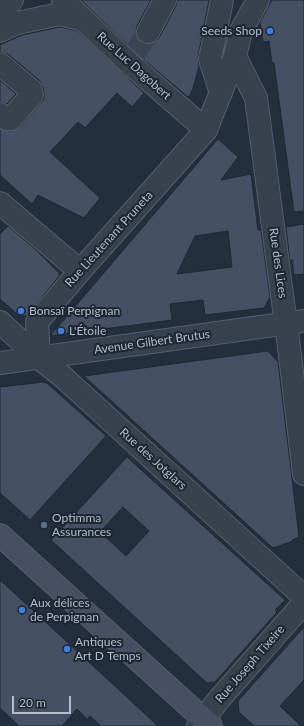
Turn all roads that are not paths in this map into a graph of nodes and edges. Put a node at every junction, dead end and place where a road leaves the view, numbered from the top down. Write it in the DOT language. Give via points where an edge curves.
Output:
graph roads {
  1 [pos="12,0"];
  2 [pos="63,0"];
  3 [pos="165,0"];
  4 [pos="222,0"];
  5 [pos="258,0"];
  6 [pos="0,14"];
  7 [pos="84,20"];
  8 [pos="0,31"];
  9 [pos="148,32"];
  10 [pos="235,56"];
  11 [pos="0,64"];
  12 [pos="220,92"];
  13 [pos="0,114"];
  14 [pos="206,130"];
  15 [pos="0,203"];
  16 [pos="80,271"];
  17 [pos="0,322"];
  18 [pos="295,322"];
  19 [pos="39,358"];
  20 [pos="0,364"];
  21 [pos="304,474"];
  22 [pos="0,535"];
  23 [pos="304,597"];
  24 [pos="304,603"];
  25 [pos="204,724"];
  1 -- 6 [label="street"];
  2 -- 7 [label="street, Rue Luc Dagobert"];
  3 -- 9 [label="street"];
  4 -- 12 [label="street" via="210,59"];
  5 -- 10 [label="street" via="241,31"];
  7 -- 8 [label="street" via="60,14 18,23"];
  7 -- 14 [label="street, Rue Luc Dagobert" via="131,59"];
  10 -- 12 [label="street"];
  10 -- 18 [label="street, Rue des Lices" via="256,98"];
  11 -- 13 [label="street" via="30,90 32,96 11,119 6,119"];
  12 -- 14 [label="street"];
  14 -- 16 [label="street, Rue Lieutenant Pruneta"];
  15 -- 16 [label="street"];
  16 -- 19 [label="street, Rue Lieutenant Pruneta" via="37,322"];
  17 -- 19 [label="street, Rue des Jotglars"];
  18 -- 19 [label="street, Avenue Gilbert Brutus"];
  18 -- 21 [label="street, Rue des Lices"];
  19 -- 20 [label="street, Avenue Gilbert Brutus"];
  19 -- 23 [label="street, Rue des Jotglars"];
  22 -- 25 [label="main road"];
  24 -- 25 [label="street, Rue Joseph Tixeire" via="220,698"];
}
